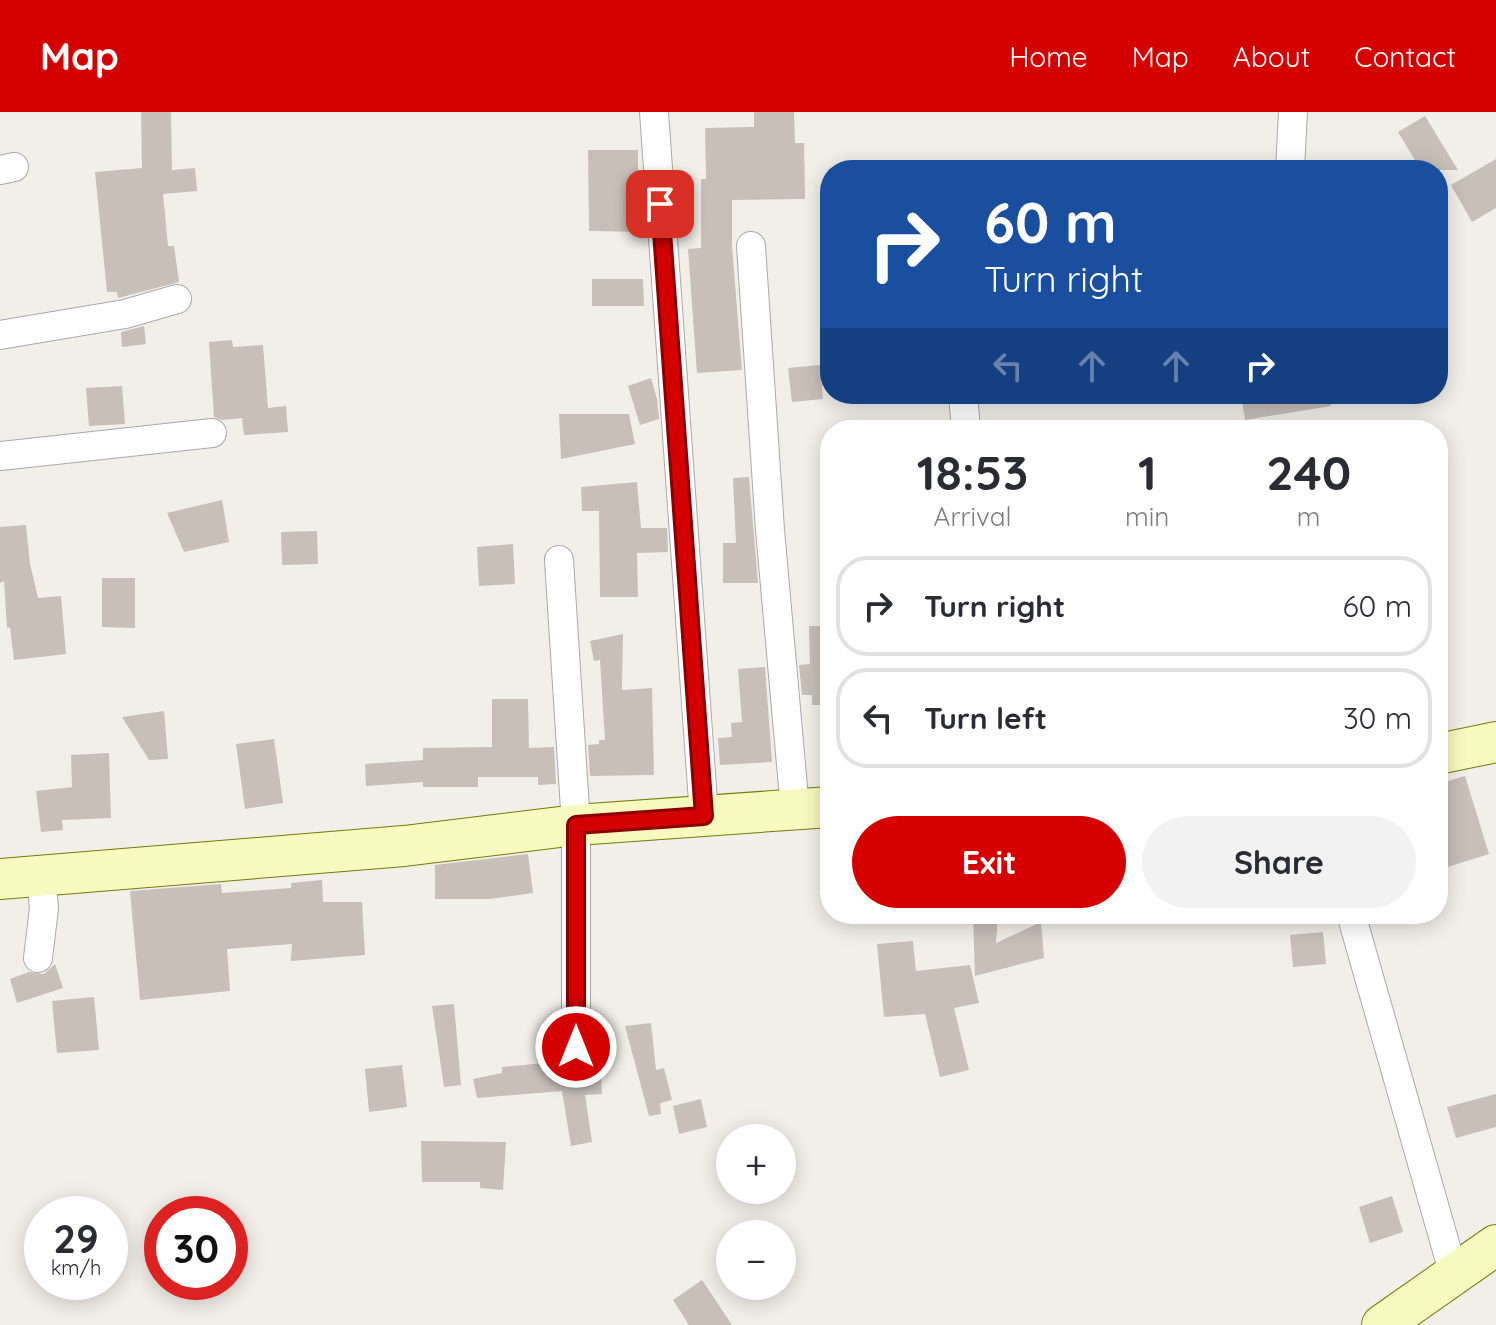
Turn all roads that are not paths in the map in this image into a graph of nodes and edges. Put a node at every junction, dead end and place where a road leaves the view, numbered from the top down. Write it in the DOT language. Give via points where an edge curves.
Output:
graph roads {
  1 [pos="654,112"];
  2 [pos="1293,112"];
  3 [pos="1291,160"];
  4 [pos="751,246"];
  5 [pos="177,299"];
  6 [pos="0,335"];
  7 [pos="212,433"];
  8 [pos="0,456"];
  9 [pos="559,560"];
  10 [pos="1496,742"];
  11 [pos="1448,752"];
  12 [pos="813,808"];
  13 [pos="704,816"];
  14 [pos="576,825"];
  15 [pos="41,876"];
  16 [pos="0,879"];
  17 [pos="1354,924"];
  18 [pos="38,958"];
  19 [pos="576,1047"];
  20 [pos="1496,1245"];
  21 [pos="1454,1275"];
  22 [pos="1382,1325"];
  1 -- 13 [label="street"];
  2 -- 3 [label="street"];
  4 -- 12 [label="street" via="770,530"];
  5 -- 6 [label="street" via="125,314"];
  7 -- 8 [label="street"];
  9 -- 14 [label="street"];
  10 -- 11 [label="main road"];
  12 -- 13 [label="main road"];
  13 -- 14 [label="main road"];
  14 -- 15 [label="main road" via="404,846"];
  14 -- 19 [label="street"];
  15 -- 16 [label="main road"];
  15 -- 18 [label="street" via="44,908"];
  17 -- 21 [label="street"];
  20 -- 21 [label="main road"];
  21 -- 22 [label="main road"];
}
